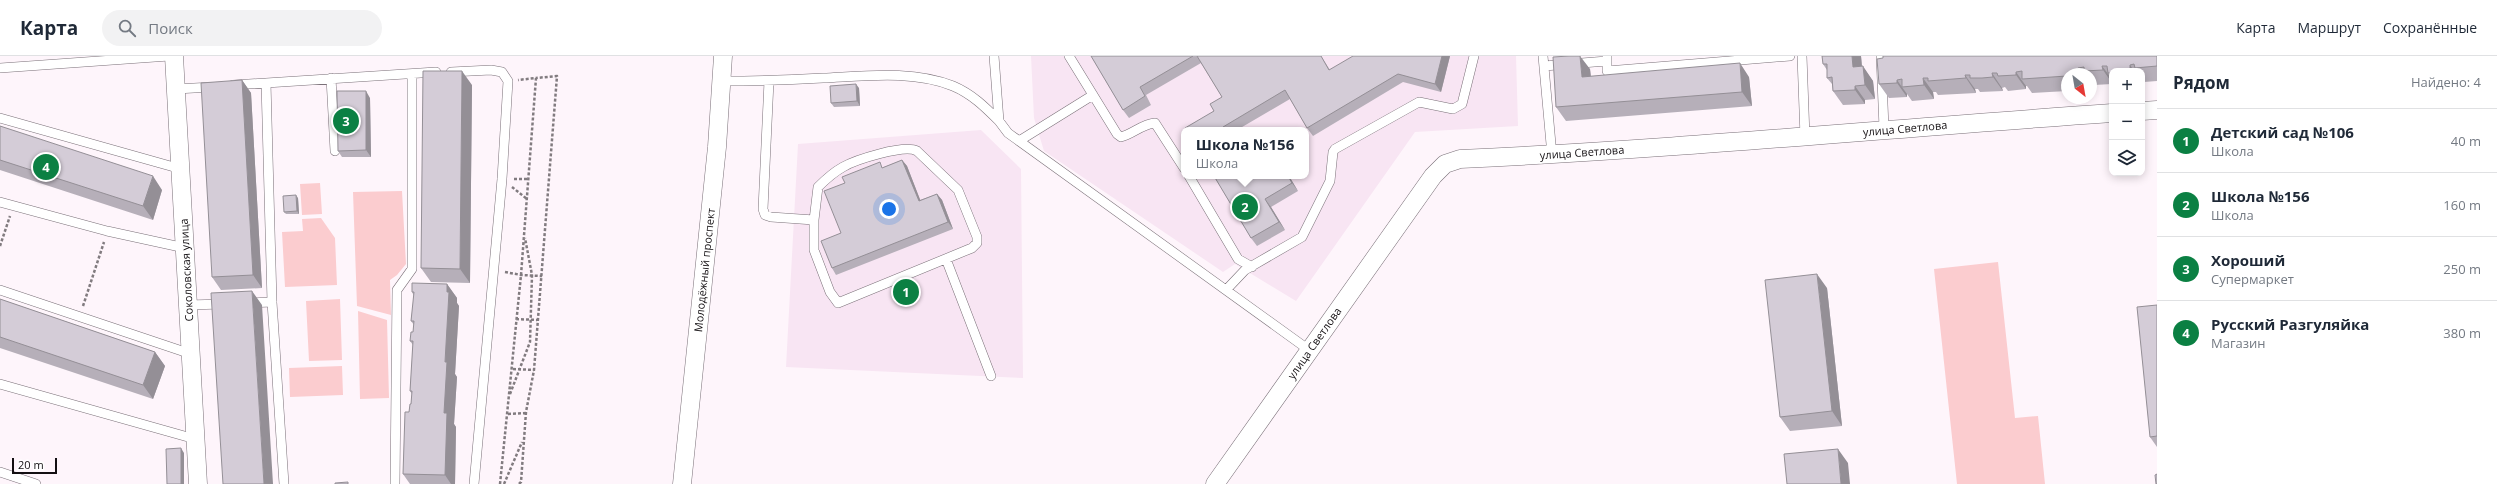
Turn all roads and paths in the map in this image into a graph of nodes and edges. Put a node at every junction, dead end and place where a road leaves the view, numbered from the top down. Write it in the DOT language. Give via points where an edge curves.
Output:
graph roads {
  1 [pos="169,56"];
  2 [pos="174,56"];
  3 [pos="723,56"];
  4 [pos="994,56"];
  5 [pos="1070,56"];
  6 [pos="1474,56"];
  7 [pos="1543,56"];
  8 [pos="1790,56"];
  9 [pos="1802,56"];
  10 [pos="1881,56"];
  11 [pos="1607,58"];
  12 [pos="56,60"];
  13 [pos="1544,66"];
  14 [pos="0,68"];
  15 [pos="412,74"];
  16 [pos="331,78"];
  17 [pos="536,78"];
  18 [pos="508,81"];
  19 [pos="723,81"];
  20 [pos="768,81"];
  21 [pos="266,83"];
  22 [pos="176,89"];
  23 [pos="1093,95"];
  24 [pos="2157,110"];
  25 [pos="2145,111"];
  26 [pos="2109,113"];
  27 [pos="0,118"];
  28 [pos="999,121"];
  29 [pos="1884,128"];
  30 [pos="1805,137"];
  31 [pos="1019,141"];
  32 [pos="335,151"];
  33 [pos="1552,154"];
  34 [pos="1181,163"];
  35 [pos="181,169"];
  36 [pos="502,179"];
  37 [pos="529,179"];
  38 [pos="1191,179"];
  39 [pos="528,199"];
  40 [pos="0,202"];
  41 [pos="13,206"];
  42 [pos="814,220"];
  43 [pos="107,231"];
  44 [pos="524,235"];
  45 [pos="0,246"];
  46 [pos="185,248"];
  47 [pos="946,259"];
  48 [pos="1252,267"];
  49 [pos="493,269"];
  50 [pos="521,275"];
  51 [pos="532,275"];
  52 [pos="542,276"];
  53 [pos="1227,289"];
  54 [pos="0,290"];
  55 [pos="272,302"];
  56 [pos="188,305"];
  57 [pos="80,318"];
  58 [pos="516,319"];
  59 [pos="531,320"];
  60 [pos="537,320"];
  61 [pos="1310,350"];
  62 [pos="191,354"];
  63 [pos="512,369"];
  64 [pos="520,369"];
  65 [pos="534,370"];
  66 [pos="991,376"];
  67 [pos="0,384"];
  68 [pos="508,398"];
  69 [pos="526,412"];
  70 [pos="508,414"];
  71 [pos="195,439"];
  72 [pos="0,472"];
  73 [pos="36,484"];
  74 [pos="198,484"];
  75 [pos="284,484"];
  76 [pos="395,484"];
  77 [pos="474,484"];
  78 [pos="500,484"];
  79 [pos="504,484"];
  80 [pos="519,484"];
  81 [pos="682,484"];
  82 [pos="1215,484"];
  1 -- 12 [label="lane"];
  2 -- 22 [label="street, Соколовская улица"];
  3 -- 19 [label="street, Молодёжный проспект"];
  4 -- 28 [label="lane"];
  5 -- 23 [label="lane"];
  6 -- 48 [label="lane" via="1459,108 1419,102 1335,149 1330,181 1302,237"];
  7 -- 13 [label="lane"];
  8 -- 11 [label="lane" via="1607,71"];
  9 -- 30 [label="lane"];
  10 -- 29 [label="lane"];
  11 -- 13 [label="lane"];
  12 -- 14 [label="lane"];
  13 -- 33 [label="lane"];
  15 -- 16 [label="lane"];
  15 -- 18 [label="lane" via="491,70 502,72"];
  15 -- 76 [label="lane" via="412,269 397,290"];
  16 -- 21 [label="lane"];
  16 -- 32 [label="lane"];
  17 -- 18 [label="path"];
  17 -- 37 [label="path"];
  17 -- 52 [label="path" via="557,76"];
  18 -- 36 [label="lane"];
  19 -- 20 [label="lane"];
  19 -- 81 [label="street, Молодёжный проспект"];
  20 -- 28 [label="lane" via="883,75 921,77 953,86 966,93"];
  20 -- 42 [label="lane" via="763,209 765,215 771,217"];
  21 -- 22 [label="lane"];
  21 -- 55 [label="lane"];
  22 -- 35 [label="street, Соколовская улица"];
  23 -- 31 [label="lane"];
  23 -- 34 [label="lane" via="1121,137 1148,123 1155,123"];
  24 -- 25 [label="street"];
  26 -- 29 [label="street, улица Светлова"];
  27 -- 35 [label="lane"];
  28 -- 31 [label="lane"];
  29 -- 30 [label="street, улица Светлова"];
  30 -- 33 [label="street, улица Светлова"];
  31 -- 53 [label="lane"];
  33 -- 61 [label="street, улица Светлова" via="1460,159 1445,164 1433,176"];
  35 -- 46 [label="street, Соколовская улица"];
  36 -- 37 [label="path"];
  36 -- 39 [label="path"];
  36 -- 49 [label="lane"];
  37 -- 39 [label="path"];
  38 -- 48 [label="lane" via="1238,259"];
  39 -- 44 [label="path"];
  40 -- 41 [label="lane"];
  41 -- 43 [label="lane"];
  41 -- 45 [label="path"];
  42 -- 47 [label="lane" via="814,250 830,292 838,303"];
  42 -- 47 [label="lane" via="818,187 843,167 884,152 915,150 958,190 977,237 977,243 972,248"];
  43 -- 46 [label="lane"];
  43 -- 57 [label="path"];
  44 -- 50 [label="path"];
  44 -- 51 [label="path"];
  46 -- 56 [label="street, Соколовская улица"];
  47 -- 66 [label="lane"];
  48 -- 53 [label="lane" via="1245,270"];
  49 -- 50 [label="path"];
  49 -- 77 [label="lane"];
  50 -- 51 [label="path"];
  50 -- 58 [label="path"];
  51 -- 52 [label="path"];
  51 -- 59 [label="path"];
  52 -- 60 [label="path"];
  53 -- 61 [label="lane"];
  54 -- 57 [label="lane"];
  55 -- 56 [label="lane"];
  55 -- 75 [label="lane"];
  56 -- 62 [label="street, Соколовская улица"];
  57 -- 62 [label="lane"];
  58 -- 59 [label="path"];
  58 -- 63 [label="path"];
  59 -- 60 [label="path"];
  59 -- 64 [label="path" via="530,342"];
  60 -- 65 [label="path"];
  61 -- 82 [label="street, улица Светлова"];
  62 -- 71 [label="street, Соколовская улица"];
  63 -- 64 [label="path"];
  63 -- 68 [label="path"];
  64 -- 65 [label="path"];
  64 -- 68 [label="path"];
  65 -- 69 [label="path"];
  67 -- 71 [label="lane"];
  68 -- 70 [label="path"];
  69 -- 70 [label="path"];
  69 -- 79 [label="path" via="524,438"];
  69 -- 80 [label="path"];
  70 -- 78 [label="path"];
  71 -- 74 [label="street, Соколовская улица"];
  72 -- 73 [label="lane"];
}
